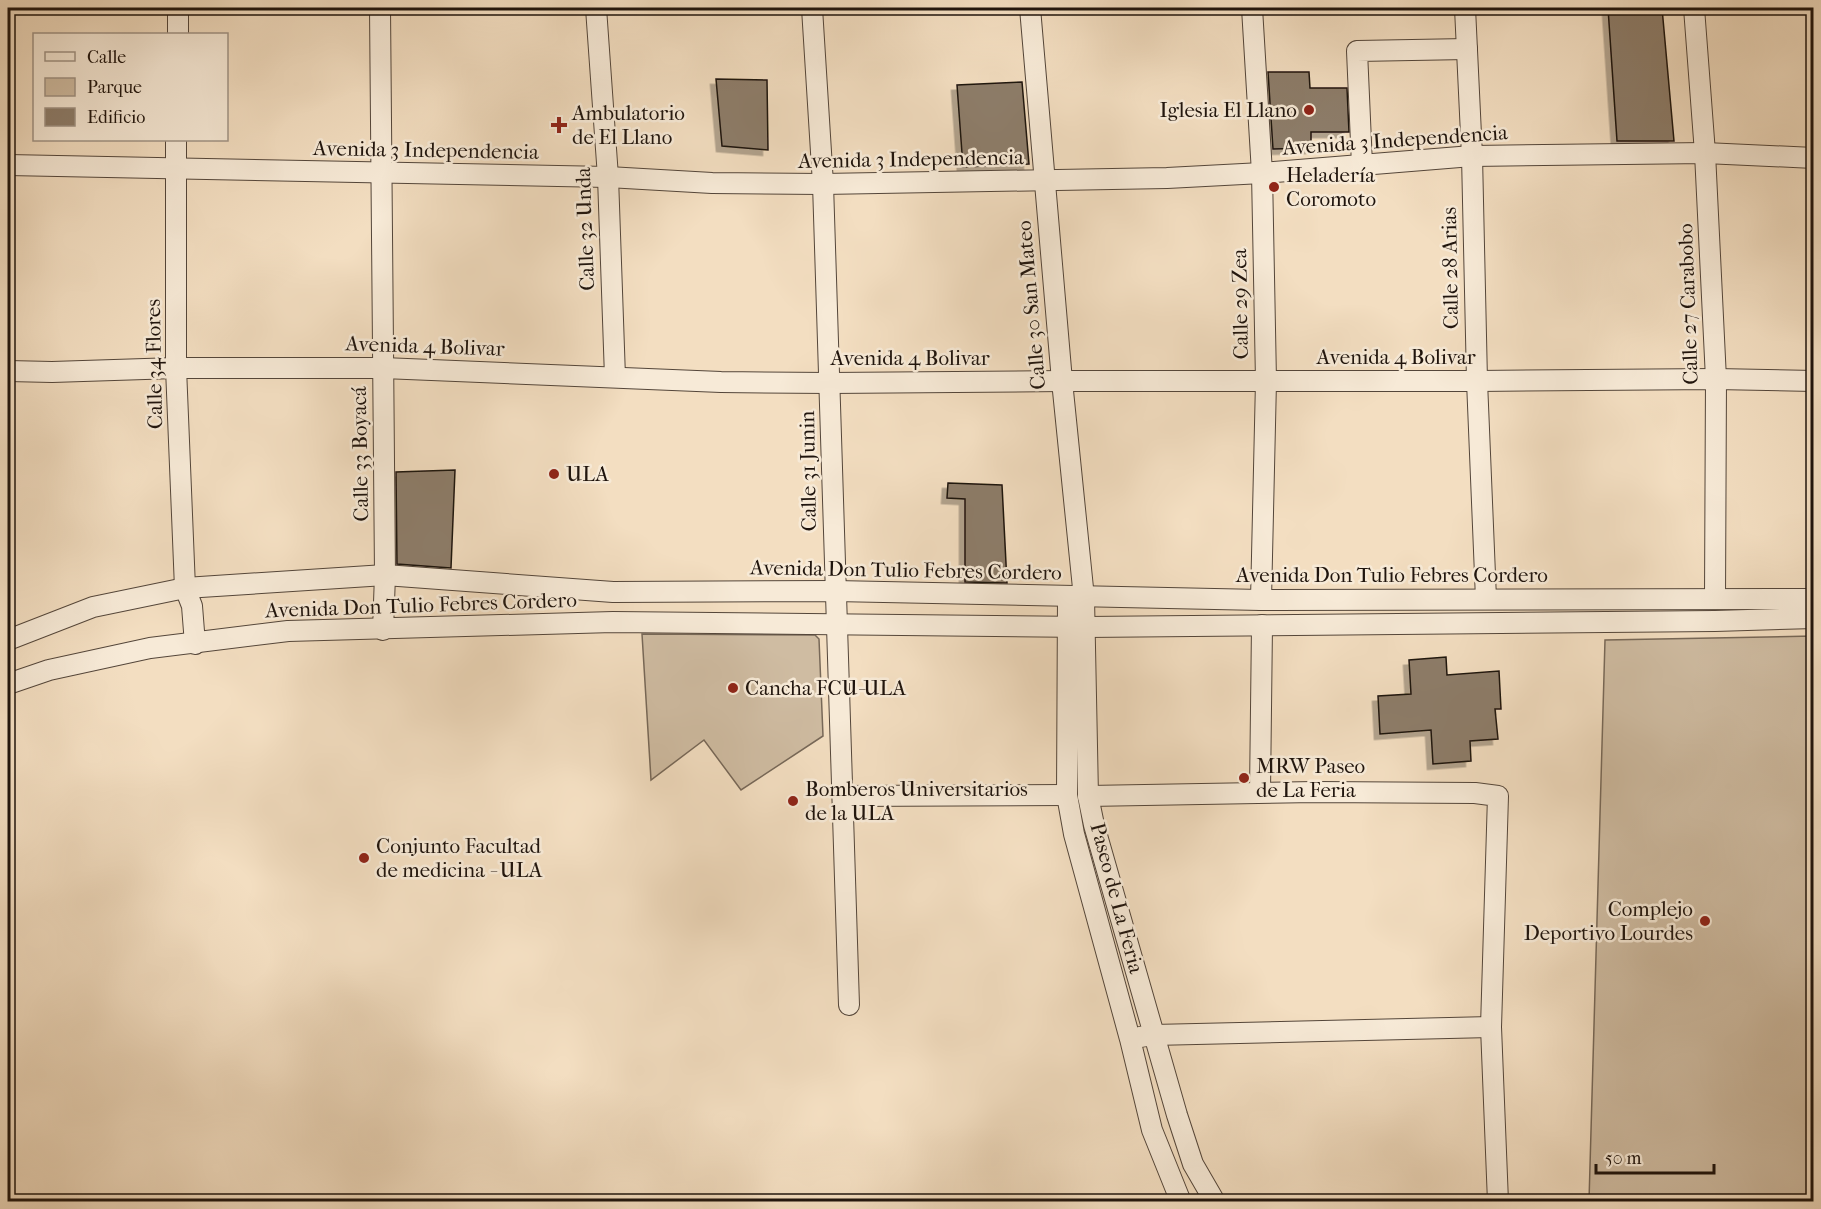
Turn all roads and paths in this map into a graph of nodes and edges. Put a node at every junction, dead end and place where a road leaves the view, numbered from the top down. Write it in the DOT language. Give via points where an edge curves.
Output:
graph roads {
  1 [pos="178,8"];
  2 [pos="380,8"];
  3 [pos="596,8"];
  4 [pos="812,8"];
  5 [pos="1030,8"];
  6 [pos="1252,8"];
  7 [pos="1465,8"];
  8 [pos="1694,8"];
  9 [pos="178,33"];
  10 [pos="1467,49"];
  11 [pos="176,141"];
  12 [pos="1705,153"];
  13 [pos="1472,156"];
  14 [pos="1814,158"];
  15 [pos="8,165"];
  16 [pos="1362,165"];
  17 [pos="176,168"];
  18 [pos="380,173"];
  19 [pos="1262,173"];
  20 [pos="608,177"];
  21 [pos="1045,181"];
  22 [pos="823,184"];
  23 [pos="176,368"];
  24 [pos="383,368"];
  25 [pos="8,371"];
  26 [pos="615,377"];
  27 [pos="1716,379"];
  28 [pos="1062,381"];
  29 [pos="1266,381"];
  30 [pos="1477,381"];
  31 [pos="1814,381"];
  32 [pos="830,383"];
  33 [pos="385,575"];
  34 [pos="185,588"];
  35 [pos="835,591"];
  36 [pos="1076,597"];
  37 [pos="1486,599"];
  38 [pos="1715,599"];
  39 [pos="1814,599"];
  40 [pos="1261,600"];
  41 [pos="1814,618"];
  42 [pos="837,625"];
  43 [pos="1262,625"];
  44 [pos="1077,626"];
  45 [pos="383,630"];
  46 [pos="8,640"];
  47 [pos="195,644"];
  48 [pos="8,684"];
  49 [pos="1260,792"];
  50 [pos="1067,795"];
  51 [pos="843,796"];
  52 [pos="1088,796"];
  53 [pos="849,1005"];
  54 [pos="1491,1027"];
  55 [pos="1153,1035"];
  56 [pos="1130,1039"];
  57 [pos="1181,1202"];
  58 [pos="1215,1202"];
  59 [pos="1498,1202"];
  1 -- 9 [label="street"];
  2 -- 18 [label="street, Calle 33 Boyacá"];
  3 -- 20 [label="street, Calle 32 Unda"];
  4 -- 22 [label="street, Calle 31 Junin"];
  5 -- 21 [label="street, Calle 30 San Mateo"];
  6 -- 19 [label="street, Calle 29 Zea"];
  7 -- 10 [label="street, Calle 28 Arias"];
  8 -- 12 [label="street, Calle 27 Carabobo"];
  10 -- 13 [label="street, Calle 28 Arias"];
  10 -- 16 [label="street" via="1357,51"];
  11 -- 17 [label="street, Calle 34 Flores"];
  12 -- 13 [label="street, Avenida 3 Independencia"];
  12 -- 14 [label="street, Avenida 3 Independencia"];
  12 -- 27 [label="street, Calle 27 Carabobo"];
  13 -- 16 [label="street, Avenida 3 Independencia"];
  13 -- 30 [label="street, Calle 28 Arias"];
  15 -- 17 [label="street, Avenida 3 Independencia"];
  16 -- 19 [label="street, Avenida 3 Independencia"];
  17 -- 18 [label="street, Avenida 3 Independencia"];
  17 -- 23 [label="street, Calle 34 Flores"];
  18 -- 20 [label="street, Avenida 3 Independencia"];
  18 -- 24 [label="street, Calle 33 Boyacá"];
  19 -- 21 [label="street, Avenida 3 Independencia"];
  19 -- 29 [label="street, Calle 29 Zea"];
  20 -- 22 [label="street, Avenida 3 Independencia"];
  20 -- 26 [label="street, Calle 32 Unda"];
  21 -- 22 [label="street, Avenida 3 Independencia"];
  21 -- 28 [label="street, Calle 30 San Mateo"];
  22 -- 32 [label="street, Calle 31 Junin"];
  23 -- 24 [label="street, Avenida 4 Bolivar"];
  23 -- 25 [label="street, Avenida 4 Bolivar"];
  23 -- 34 [label="street, Calle 34 Flores"];
  24 -- 26 [label="street, Avenida 4 Bolivar"];
  24 -- 33 [label="street, Calle 33 Boyacá"];
  26 -- 32 [label="street, Avenida 4 Bolivar"];
  27 -- 30 [label="street, Avenida 4 Bolivar"];
  27 -- 31 [label="street, Avenida 4 Bolivar"];
  27 -- 38 [label="street, Calle 27 Carabobo"];
  28 -- 29 [label="street, Avenida 4 Bolivar"];
  28 -- 32 [label="street, Avenida 4 Bolivar"];
  28 -- 36 [label="street, Calle 30 San Mateo"];
  29 -- 30 [label="street, Avenida 4 Bolivar"];
  29 -- 40 [label="street, Calle 29 Zea"];
  30 -- 37 [label="street, Calle 28 Arias"];
  32 -- 35 [label="street, Calle 31 Junin"];
  33 -- 34 [label="street, Avenida Don Tulio Febres Cordero"];
  33 -- 35 [label="street, Avenida Don Tulio Febres Cordero" via="613,592"];
  33 -- 45 [label="street, Calle 33 Boyacá"];
  34 -- 46 [label="street, Avenida Don Tulio Febres Cordero" via="93,607"];
  34 -- 47 [label="street, Calle 34 Flores" via="192,606"];
  35 -- 36 [label="street, Avenida Don Tulio Febres Cordero"];
  35 -- 42 [label="street, Calle 31 Junin"];
  36 -- 40 [label="street, Avenida Don Tulio Febres Cordero"];
  36 -- 44 [label="street, Calle 30 San Mateo"];
  37 -- 38 [label="street, Avenida Don Tulio Febres Cordero"];
  37 -- 40 [label="street, Avenida Don Tulio Febres Cordero"];
  38 -- 39 [label="street, Avenida Don Tulio Febres Cordero"];
  41 -- 43 [label="street, Avenida Don Tulio Febres Cordero"];
  42 -- 44 [label="street, Avenida Don Tulio Febres Cordero"];
  42 -- 45 [label="street, Avenida Don Tulio Febres Cordero" via="613,622"];
  42 -- 51 [label="street, Calle 31 Junin"];
  43 -- 44 [label="street, Avenida Don Tulio Febres Cordero"];
  43 -- 49 [label="street"];
  44 -- 50 [label="street, Paseo de La Feria"];
  44 -- 52 [label="street"];
  45 -- 47 [label="street, Avenida Don Tulio Febres Cordero" via="288,631"];
  47 -- 48 [label="street, Avenida Don Tulio Febres Cordero" via="150,648 49,670"];
  49 -- 52 [label="street"];
  49 -- 54 [label="street" via="1498,796"];
  50 -- 51 [label="street"];
  50 -- 56 [label="street, Paseo de La Feria"];
  51 -- 53 [label="street, Calle 31 Junin"];
  52 -- 55 [label="street, Paseo de La Feria"];
  54 -- 55 [label="street"];
  54 -- 59 [label="street"];
  55 -- 56 [label="street"];
  55 -- 58 [label="street, Paseo de La Feria" via="1193,1164"];
  56 -- 57 [label="street, Paseo de La Feria" via="1152,1130"];
}
